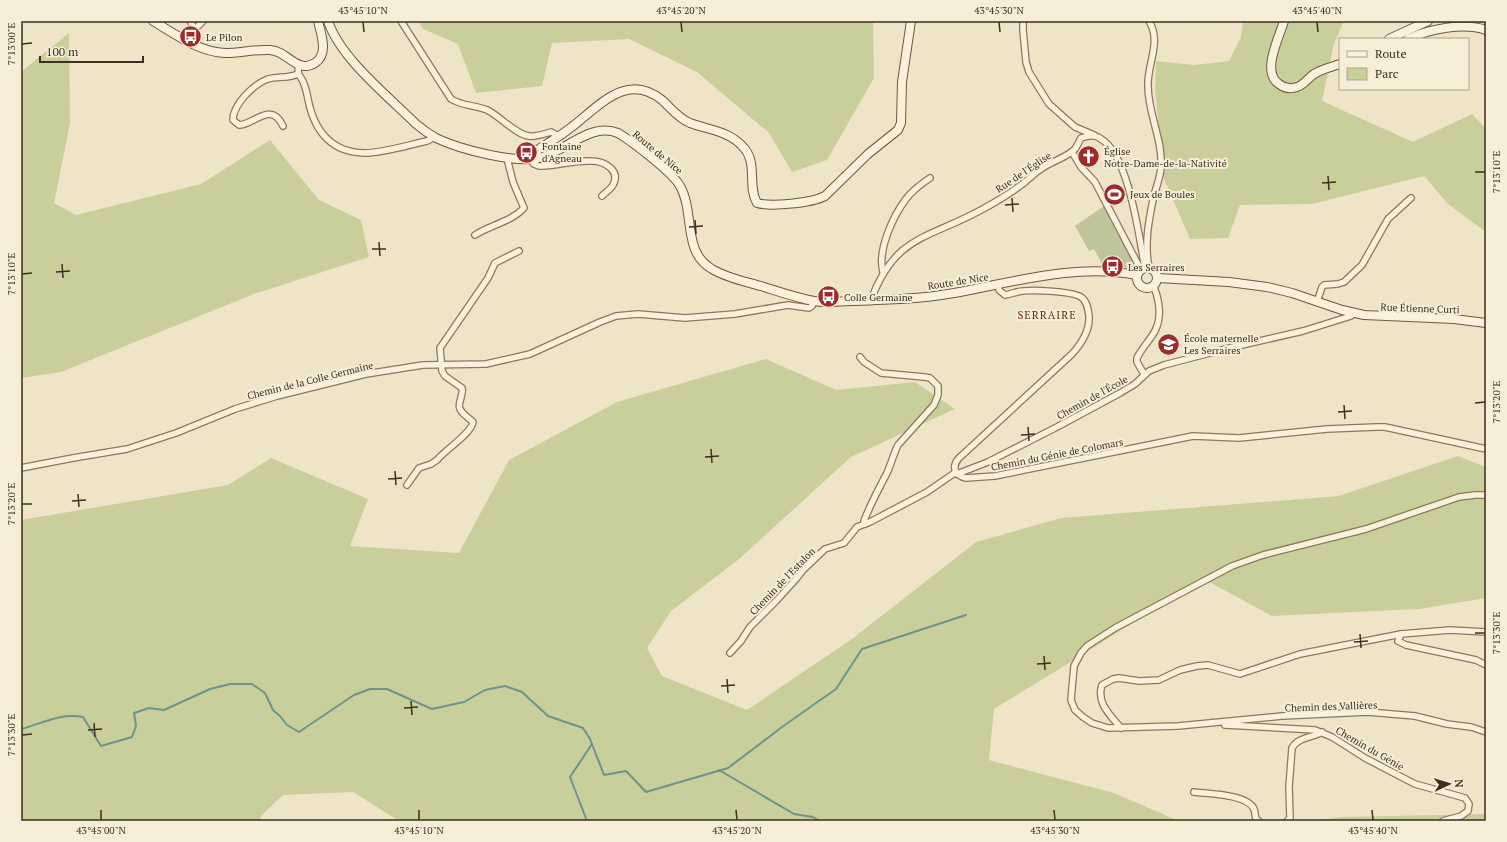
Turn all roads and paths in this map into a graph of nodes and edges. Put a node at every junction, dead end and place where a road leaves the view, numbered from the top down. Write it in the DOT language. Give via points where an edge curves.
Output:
graph roads {
  1 [pos="153,21"];
  2 [pos="190,21"];
  3 [pos="203,21"];
  4 [pos="318,21"];
  5 [pos="328,21"];
  6 [pos="401,21"];
  7 [pos="911,21"];
  8 [pos="1023,21"];
  9 [pos="1148,21"];
  10 [pos="1284,21"];
  11 [pos="1428,21"];
  12 [pos="194,30"];
  13 [pos="1486,30"];
  14 [pos="1391,38"];
  15 [pos="1410,38"];
  16 [pos="193,44"];
  17 [pos="1339,64"];
  18 [pos="299,65"];
  19 [pos="298,74"];
  20 [pos="282,126"];
  21 [pos="560,136"];
  22 [pos="435,137"];
  23 [pos="1097,137"];
  24 [pos="1072,152"];
  25 [pos="507,158"];
  26 [pos="533,159"];
  27 [pos="930,178"];
  28 [pos="602,196"];
  29 [pos="1411,198"];
  30 [pos="475,235"];
  31 [pos="519,251"];
  32 [pos="1143,270"];
  33 [pos="883,272"];
  34 [pos="1158,278"];
  35 [pos="998,284"];
  36 [pos="1154,287"];
  37 [pos="871,300"];
  38 [pos="814,301"];
  39 [pos="1317,302"];
  40 [pos="1354,313"];
  41 [pos="1486,323"];
  42 [pos="860,356"];
  43 [pos="442,364"];
  44 [pos="1144,374"];
  45 [pos="1486,449"];
  46 [pos="21,468"];
  47 [pos="956,473"];
  48 [pos="407,485"];
  49 [pos="1486,495"];
  50 [pos="865,524"];
  51 [pos="1486,632"];
  52 [pos="1400,634"];
  53 [pos="730,653"];
  54 [pos="1486,665"];
  55 [pos="1222,722"];
  56 [pos="1121,728"];
  57 [pos="1322,732"];
  58 [pos="1486,732"];
  59 [pos="1194,792"];
  60 [pos="1259,821"];
  61 [pos="1287,821"];
  62 [pos="1443,821"];
  1 -- 16 [label="main road"];
  2 -- 12 [label="street"];
  3 -- 12 [label="street"];
  4 -- 18 [label="main road" via="323,45 322,55 310,66"];
  5 -- 22 [label="main road, Route de Nice" via="340,45 357,66 416,124"];
  6 -- 21 [label="street" via="451,99 486,110 522,134 535,136 551,132"];
  7 -- 21 [label="main road" via="902,82 901,123 898,130 818,200 771,205 757,203 752,191 750,157 744,148 723,132 688,122 646,90 627,90 607,98"];
  8 -- 23 [label="street" via="1029,72 1049,104 1074,127"];
  9 -- 32 [label="street" via="1153,30 1155,49 1149,70 1148,98 1158,139 1161,169 1148,225"];
  10 -- 17 [label="main road" via="1270,65 1271,74 1281,86 1296,88 1317,72"];
  11 -- 14 [label="main road"];
  12 -- 16 [label="street"];
  13 -- 15 [label="main road" via="1475,27 1431,30"];
  16 -- 18 [label="main road" via="226,53 271,50"];
  18 -- 19 [label="street"];
  19 -- 20 [label="street" via="289,78 260,82 244,97 233,114 233,120 240,125 261,116 271,115 278,119"];
  19 -- 22 [label="street" via="304,84 317,127 336,147 364,153 427,141"];
  21 -- 26 [label="main road" via="539,149"];
  22 -- 25 [label="main road, Route de Nice"];
  23 -- 24 [label="street, Rue de l'Église" via="1090,135 1081,138"];
  23 -- 32 [label="street" via="1111,148 1127,182 1134,209"];
  24 -- 32 [label="street" via="1095,182"];
  24 -- 33 [label="street, Rue de l'Église" via="1040,169 1015,190 982,210 914,241 904,248"];
  25 -- 26 [label="main road, Route de Nice"];
  25 -- 30 [label="street" via="513,182 524,208"];
  26 -- 28 [label="street" via="534,164 539,166 592,160 611,167 615,173 614,180 611,188"];
  26 -- 38 [label="main road, Route de Nice" via="550,154 593,132 608,130 618,133 668,172 678,183 684,194 690,234 699,256 707,266 743,280"];
  27 -- 33 [label="street" via="906,199 893,220 882,254"];
  29 -- 39 [label="street" via="1388,219 1362,265 1344,282 1324,285"];
  31 -- 43 [label="street" via="495,263 484,285 443,342 440,348"];
  32 -- 34 [label="main road" via="1154,270"];
  32 -- 35 [label="main road, Route de Nice" via="1076,271"];
  32 -- 36 [label="main road" via="1137,280 1142,287"];
  33 -- 37 [label="street, Rue de l'Église"];
  34 -- 36 [label="main road"];
  34 -- 39 [label="main road, Rue Étienne Curti" via="1267,287"];
  35 -- 37 [label="main road, Route de Nice" via="941,295"];
  35 -- 47 [label="street" via="1001,293 1006,295 1028,290 1076,295 1086,303 1088,327 1084,339 1072,354 959,458 954,466"];
  36 -- 44 [label="street" via="1158,302 1158,323 1137,358"];
  37 -- 38 [label="main road, Route de Nice"];
  38 -- 43 [label="street, Chemin de la Colle Germaine" via="809,308 788,305 735,314 685,318 638,314 616,316 530,354 486,364"];
  39 -- 40 [label="main road, Rue Étienne Curti"];
  40 -- 41 [label="main road, Rue Étienne Curti"];
  40 -- 44 [label="street, Chemin de l'École" via="1352,316 1303,331 1164,365"];
  42 -- 50 [label="street" via="864,362 881,373 930,378 938,386 934,405 898,445 867,512"];
  43 -- 46 [label="street, Chemin de la Colle Germaine" via="366,374 323,384 235,409 127,450"];
  43 -- 48 [label="street" via="445,376 462,388 460,410 472,425 437,460 419,468"];
  44 -- 47 [label="street, Chemin de l'École" via="1129,388 1063,424 988,462"];
  45 -- 47 [label="street, Chemin du Génie de Colomars" via="1385,428 1362,427 1239,438 1193,436 995,476 966,478"];
  47 -- 50 [label="street, Chemin de l'Estalon" via="927,492"];
  49 -- 56 [label="street" via="1459,497 1366,529 1263,555 1232,566 1093,642 1081,652 1074,666 1072,704 1092,723 1108,728"];
  50 -- 53 [label="street, Chemin de l'Estalon" via="857,527 844,543 825,549 803,570 750,627"];
  51 -- 52 [label="street" via="1450,630"];
  52 -- 54 [label="street" via="1398,641 1406,645 1476,660"];
  52 -- 56 [label="street" via="1300,654 1240,674 1203,665 1184,669 1159,680 1113,679 1102,685 1100,697 1102,704"];
  55 -- 56 [label="street"];
  55 -- 57 [label="street, Chemin du Génie"];
  55 -- 58 [label="street, Chemin des Vallières" via="1368,712 1415,716"];
  57 -- 61 [label="street" via="1294,743 1292,748 1290,818"];
  57 -- 62 [label="street, Chemin du Génie" via="1415,784 1465,798 1469,804 1468,811 1461,816"];
  59 -- 60 [label="street" via="1246,801 1254,809"];
}
